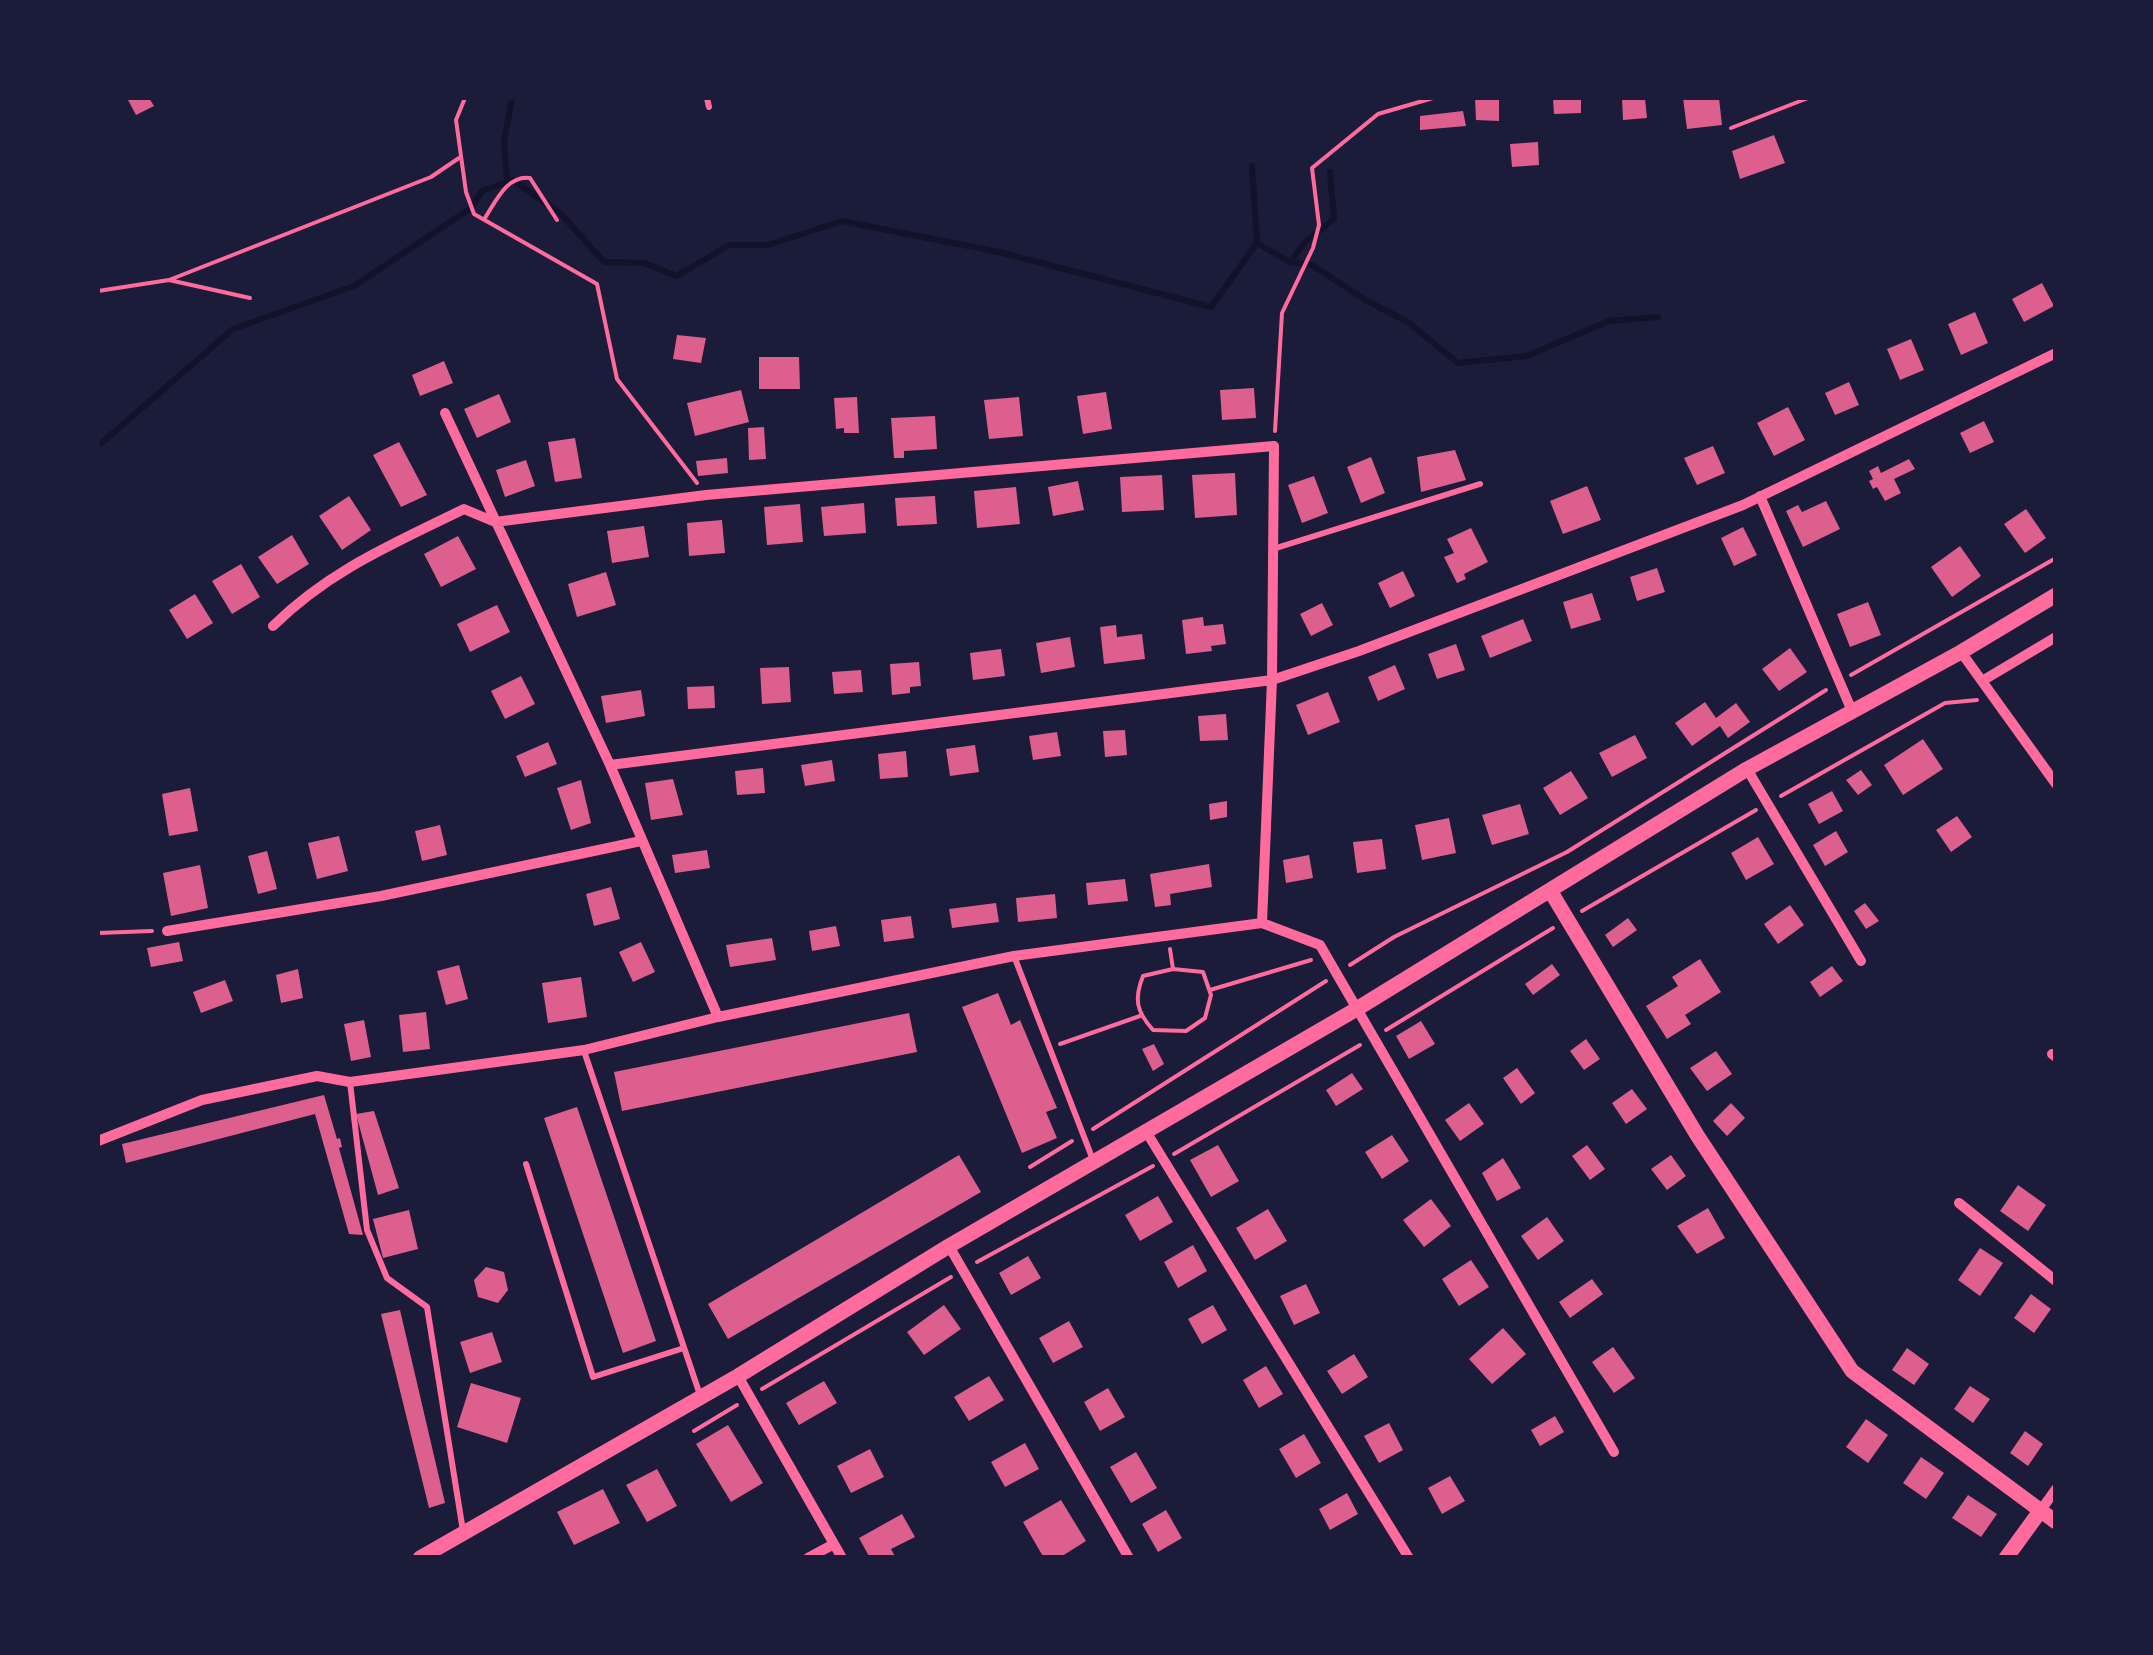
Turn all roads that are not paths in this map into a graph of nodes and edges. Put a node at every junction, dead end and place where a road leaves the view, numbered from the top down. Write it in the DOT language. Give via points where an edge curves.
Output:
graph roads {
  1 [pos="707,98"];
  2 [pos="709,108"];
  3 [pos="2056,353"];
  4 [pos="446,412"];
  5 [pos="1480,484"];
  6 [pos="1760,496"];
  7 [pos="495,522"];
  8 [pos="1273,549"];
  9 [pos="2056,595"];
  10 [pos="273,626"];
  11 [pos="2056,638"];
  12 [pos="1961,652"];
  13 [pos="1272,680"];
  14 [pos="1982,681"];
  15 [pos="1852,711"];
  16 [pos="610,765"];
  17 [pos="1747,769"];
  18 [pos="2056,784"];
  19 [pos="641,841"];
  20 [pos="1551,892"];
  21 [pos="1262,923"];
  22 [pos="166,931"];
  23 [pos="1014,956"];
  24 [pos="1861,961"];
  25 [pos="1355,1010"];
  26 [pos="718,1017"];
  27 [pos="584,1050"];
  28 [pos="350,1082"];
  29 [pos="1147,1133"];
  30 [pos="98,1140"];
  31 [pos="1094,1162"];
  32 [pos="526,1164"];
  33 [pos="1959,1203"];
  34 [pos="949,1246"];
  35 [pos="2056,1281"];
  36 [pos="684,1348"];
  37 [pos="738,1376"];
  38 [pos="700,1397"];
  39 [pos="1614,1452"];
  40 [pos="2056,1489"];
  41 [pos="2041,1510"];
  42 [pos="2056,1522"];
  43 [pos="463,1532"];
  44 [pos="834,1544"];
  45 [pos="420,1558"];
  46 [pos="808,1558"];
  47 [pos="842,1558"];
  48 [pos="1129,1558"];
  49 [pos="1409,1558"];
  50 [pos="2006,1558"];
  1 -- 2 [label="lane"];
  3 -- 6 [label="street"];
  4 -- 7 [label="street"];
  5 -- 8 [label="lane"];
  6 -- 13 [label="street"];
  6 -- 15 [label="street"];
  7 -- 8 [label="street" via="706,495 1274,446"];
  7 -- 10 [label="street" via="464,509 360,560 305,595"];
  7 -- 16 [label="street"];
  8 -- 13 [label="street"];
  9 -- 12 [label="street"];
  11 -- 14 [label="street"];
  12 -- 14 [label="street"];
  12 -- 15 [label="street"];
  13 -- 16 [label="street"];
  13 -- 21 [label="street"];
  14 -- 18 [label="street"];
  15 -- 17 [label="street"];
  16 -- 19 [label="street"];
  17 -- 20 [label="street"];
  17 -- 24 [label="street"];
  19 -- 22 [label="street" via="382,896"];
  19 -- 26 [label="street"];
  20 -- 25 [label="street"];
  20 -- 41 [label="street" via="1697,1134 1852,1371"];
  21 -- 23 [label="street"];
  21 -- 25 [label="street" via="1320,945"];
  23 -- 26 [label="street"];
  23 -- 31 [label="lane"];
  25 -- 29 [label="street"];
  25 -- 39 [label="street"];
  26 -- 27 [label="street"];
  27 -- 28 [label="street"];
  27 -- 36 [label="lane"];
  28 -- 30 [label="street" via="316,1076 202,1100"];
  28 -- 43 [label="lane" via="367,1230 387,1278 427,1307"];
  29 -- 31 [label="street"];
  29 -- 49 [label="street"];
  31 -- 34 [label="street"];
  32 -- 36 [label="lane" via="593,1377"];
  33 -- 35 [label="street"];
  34 -- 37 [label="street"];
  34 -- 48 [label="street"];
  36 -- 38 [label="lane"];
  37 -- 38 [label="street"];
  37 -- 44 [label="street"];
  38 -- 43 [label="street"];
  40 -- 41 [label="street"];
  41 -- 42 [label="street"];
  41 -- 50 [label="street"];
  43 -- 45 [label="street"];
  44 -- 46 [label="street"];
  44 -- 47 [label="street"];
}
